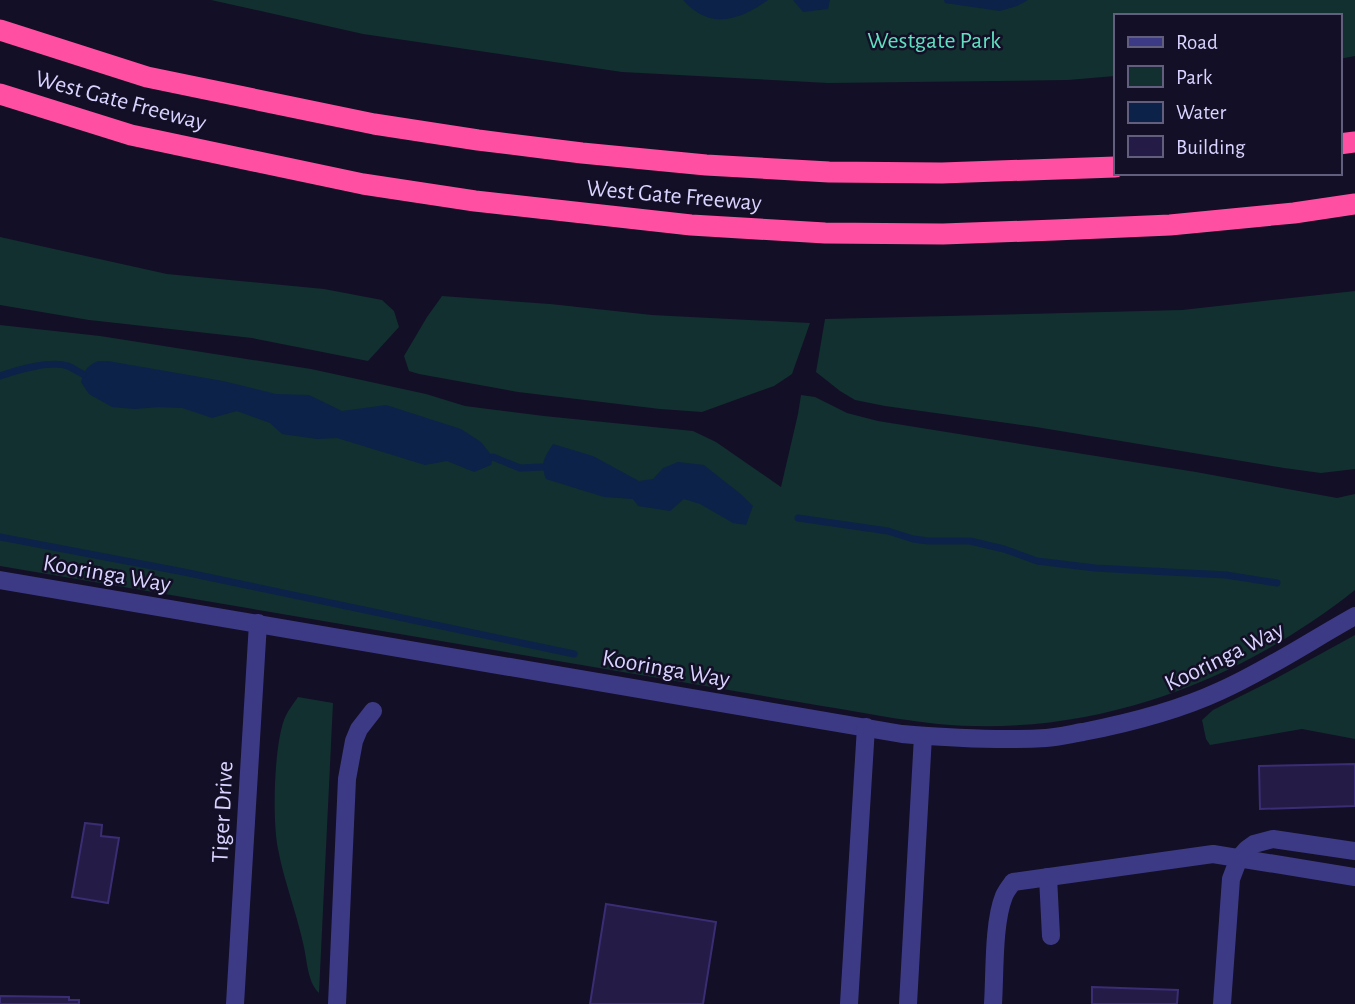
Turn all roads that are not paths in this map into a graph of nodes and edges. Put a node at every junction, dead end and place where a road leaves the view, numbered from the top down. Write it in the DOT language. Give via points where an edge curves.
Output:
graph roads {
  1 [pos="0,30"];
  2 [pos="0,94"];
  3 [pos="1114,167"];
  4 [pos="1355,204"];
  5 [pos="0,580"];
  6 [pos="1355,604"];
  7 [pos="1355,616"];
  8 [pos="258,623"];
  9 [pos="1309,642"];
  10 [pos="373,711"];
  11 [pos="866,727"];
  12 [pos="923,736"];
  13 [pos="1355,851"];
  14 [pos="1239,858"];
  15 [pos="1048,877"];
  16 [pos="1355,877"];
  17 [pos="1051,936"];
  18 [pos="235,1004"];
  19 [pos="337,1004"];
  20 [pos="849,1004"];
  21 [pos="908,1004"];
  22 [pos="993,1004"];
  23 [pos="1222,1004"];
  1 -- 3 [label="highway, West Gate Freeway" via="147,77 374,124 582,153 829,172"];
  2 -- 4 [label="highway, West Gate Freeway" via="131,135 363,184 691,225 943,234 1170,225"];
  5 -- 8 [label="street, Kooringa Way"];
  6 -- 9 [label="street, Kooringa Way"];
  7 -- 9 [label="street, Kooringa Way"];
  8 -- 11 [label="street, Kooringa Way"];
  8 -- 18 [label="street, Tiger Drive"];
  9 -- 12 [label="street, Kooringa Way" via="1219,692 1111,727 1049,738"];
  10 -- 19 [label="street" via="354,741 349,769"];
  11 -- 12 [label="street, Kooringa Way"];
  11 -- 20 [label="street"];
  12 -- 21 [label="street"];
  13 -- 14 [label="street" via="1273,839 1254,844"];
  14 -- 15 [label="street" via="1213,854"];
  14 -- 16 [label="street"];
  14 -- 23 [label="street" via="1229,894"];
  15 -- 17 [label="street"];
  15 -- 22 [label="street" via="1013,882 1004,895"];
}
